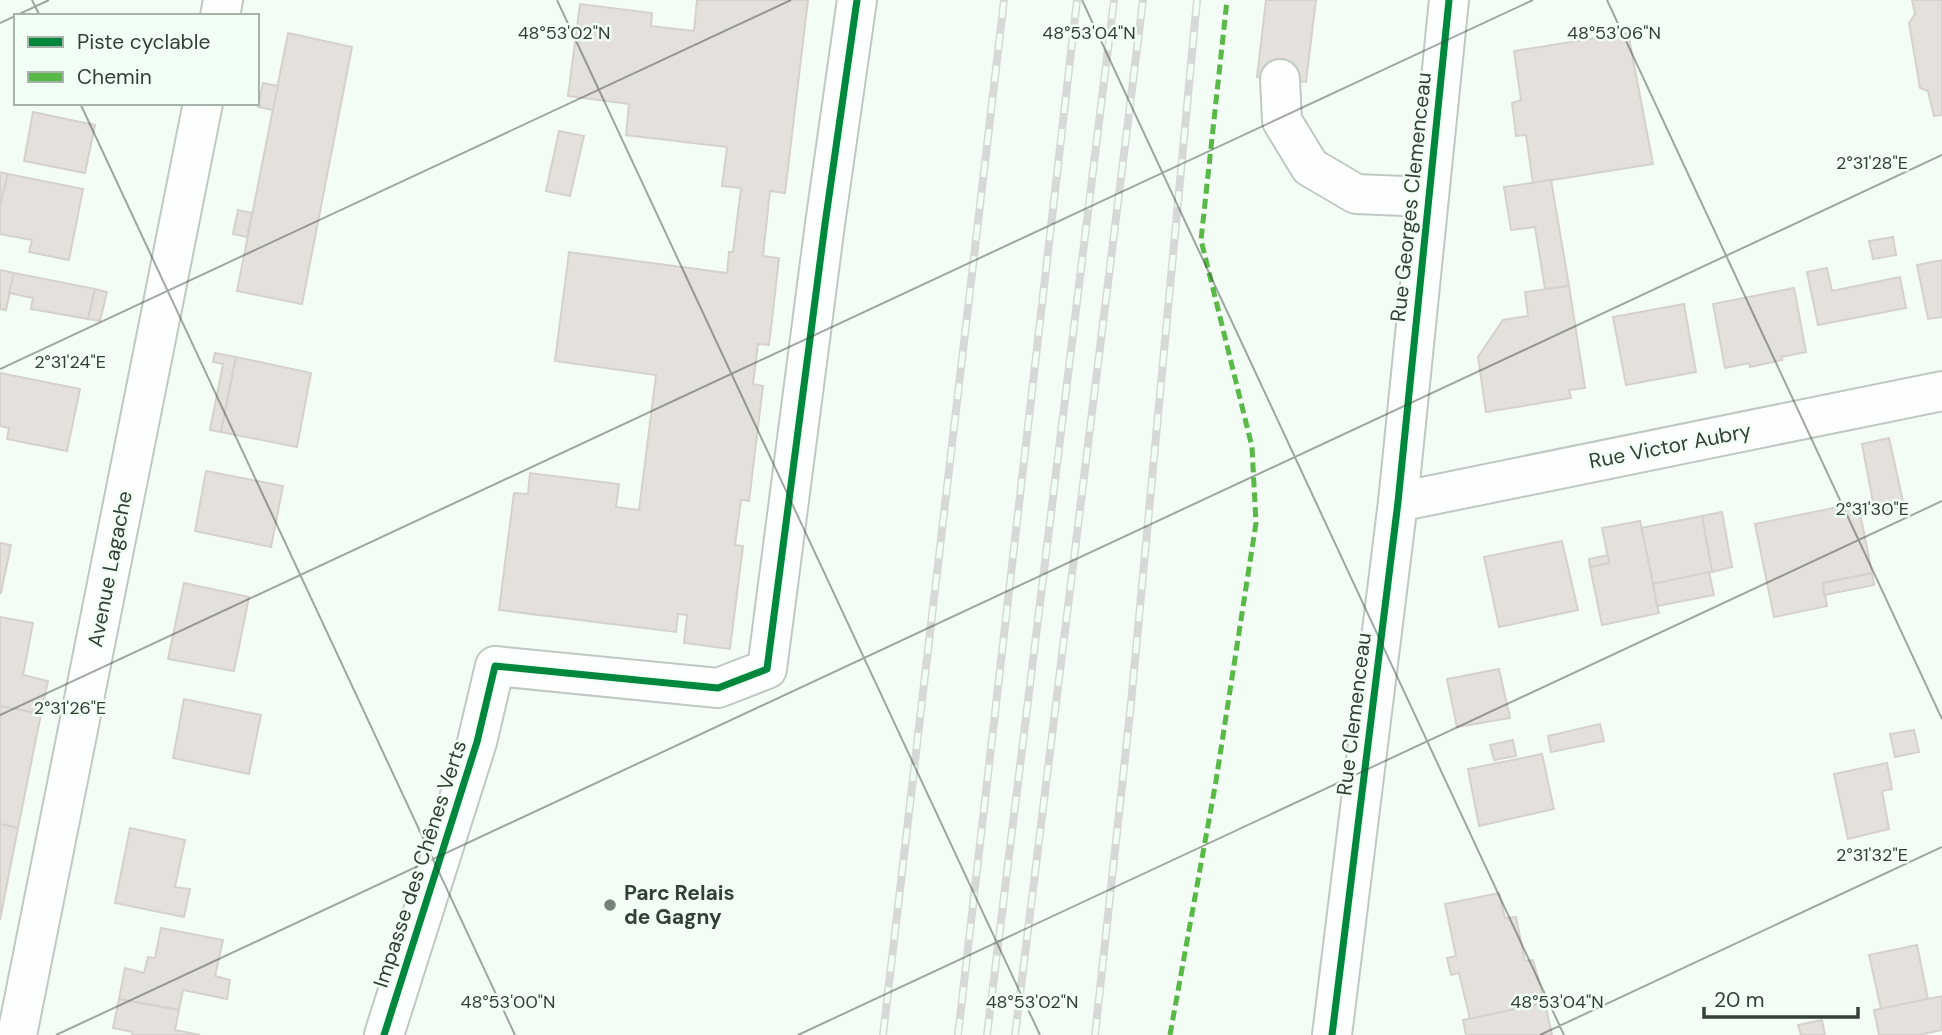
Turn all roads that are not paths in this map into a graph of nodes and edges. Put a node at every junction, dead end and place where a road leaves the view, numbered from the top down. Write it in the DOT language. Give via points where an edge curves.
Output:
graph roads {
  1 [pos="857,0"];
  2 [pos="1449,0"];
  3 [pos="1280,79"];
  4 [pos="203,105"];
  5 [pos="1428,197"];
  6 [pos="1942,391"];
  7 [pos="1408,397"];
  8 [pos="1398,502"];
  9 [pos="17,1035"];
  10 [pos="384,1035"];
  11 [pos="1332,1035"];
  1 -- 10 [label="street, Impasse des Chênes Verts" via="767,669 718,688 495,666 477,742"];
  2 -- 5 [label="street, Rue Georges Clemenceau"];
  3 -- 5 [label="street" via="1282,121 1310,167 1356,194"];
  4 -- 9 [label="street, Avenue Lagache"];
  5 -- 7 [label="street, Rue Georges Clemenceau"];
  6 -- 8 [label="street, Rue Victor Aubry"];
  7 -- 8 [label="street, Rue Clemenceau"];
  8 -- 11 [label="street, Rue Clemenceau"];
}
